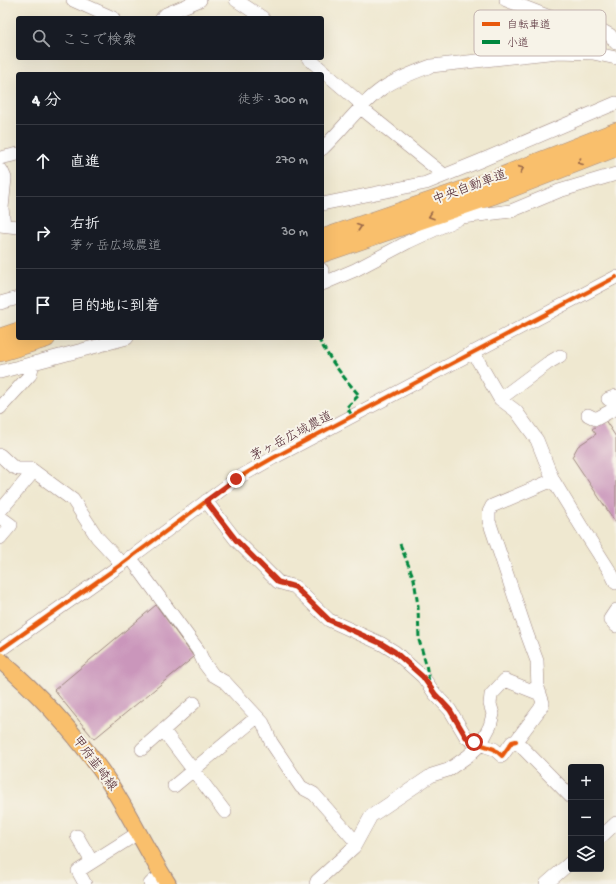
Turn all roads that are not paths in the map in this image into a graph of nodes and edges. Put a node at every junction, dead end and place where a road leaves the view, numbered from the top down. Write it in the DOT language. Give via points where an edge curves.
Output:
graph roads {
  1 [pos="73,0"];
  2 [pos="200,0"];
  3 [pos="236,0"];
  4 [pos="506,0"];
  5 [pos="532,10"];
  6 [pos="109,16"];
  7 [pos="164,16"];
  8 [pos="260,16"];
  9 [pos="606,33"];
  10 [pos="616,43"];
  11 [pos="522,56"];
  12 [pos="606,56"];
  13 [pos="616,58"];
  14 [pos="310,60"];
  15 [pos="616,103"];
  16 [pos="361,108"];
  17 [pos="616,132"];
  18 [pos="324,147"];
  19 [pos="616,148"];
  20 [pos="16,154"];
  21 [pos="0,158"];
  22 [pos="0,170"];
  23 [pos="616,174"];
  24 [pos="444,175"];
  25 [pos="324,204"];
  26 [pos="2,225"];
  27 [pos="16,227"];
  28 [pos="324,238"];
  29 [pos="324,252"];
  30 [pos="616,277"];
  31 [pos="324,278"];
  32 [pos="16,299"];
  33 [pos="0,303"];
  34 [pos="16,333"];
  35 [pos="0,338"];
  36 [pos="39,340"];
  37 [pos="120,340"];
  38 [pos="0,352"];
  39 [pos="473,352"];
  40 [pos="560,356"];
  41 [pos="33,364"];
  42 [pos="0,372"];
  43 [pos="500,398"];
  44 [pos="613,401"];
  45 [pos="0,408"];
  46 [pos="588,415"];
  47 [pos="0,455"];
  48 [pos="34,471"];
  49 [pos="553,480"];
  50 [pos="206,501"];
  51 [pos="0,511"];
  52 [pos="0,517"];
  53 [pos="0,538"];
  54 [pos="126,561"];
  55 [pos="614,575"];
  56 [pos="616,610"];
  57 [pos="616,626"];
  58 [pos="0,650"];
  59 [pos="0,660"];
  60 [pos="540,694"];
  61 [pos="194,703"];
  62 [pos="257,716"];
  63 [pos="163,730"];
  64 [pos="516,741"];
  65 [pos="480,744"];
  66 [pos="142,749"];
  67 [pos="193,770"];
  68 [pos="174,786"];
  69 [pos="568,794"];
  70 [pos="225,812"];
  71 [pos="616,823"];
  72 [pos="604,831"];
  73 [pos="138,833"];
  74 [pos="77,836"];
  75 [pos="356,842"];
  76 [pos="92,862"];
  77 [pos="568,865"];
  78 [pos="160,882"];
  79 [pos="85,884"];
  80 [pos="316,884"];
  81 [pos="546,884"];
  1 -- 6 [label="street"];
  2 -- 7 [label="street"];
  3 -- 8 [label="street"];
  4 -- 5 [label="street"];
  9 -- 10 [label="street"];
  11 -- 16 [label="street" via="432,66 383,88"];
  12 -- 13 [label="street"];
  14 -- 16 [label="street" via="358,101"];
  15 -- 24 [label="street"];
  16 -- 18 [label="street"];
  16 -- 24 [label="street"];
  28 -- 17 [label="highway, 中央自動車道, one-way" via="491,181"];
  19 -- 29 [label="highway, 中央自動車道, one-way" via="495,194"];
  20 -- 21 [label="street"];
  22 -- 26 [label="street" via="5,178"];
  23 -- 31 [label="street" via="559,191 511,211 462,217 355,270"];
  24 -- 25 [label="street" via="419,184"];
  26 -- 27 [label="street"];
  30 -- 39 [label="street, 茅ヶ岳広域農道"];
  32 -- 33 [label="street"];
  34 -- 35 [label="highway"];
  36 -- 38 [label="highway"];
  37 -- 41 [label="street"];
  39 -- 43 [label="street"];
  39 -- 50 [label="street, 茅ヶ岳広域農道" via="273,458 236,479"];
  40 -- 43 [label="street"];
  41 -- 42 [label="street"];
  41 -- 45 [label="street" via="30,375"];
  43 -- 49 [label="street" via="516,411 537,440"];
  44 -- 46 [label="street" via="596,418"];
  47 -- 48 [label="street" via="13,467"];
  48 -- 51 [label="street"];
  48 -- 54 [label="street" via="73,500 97,537"];
  49 -- 55 [label="street" via="580,526"];
  49 -- 60 [label="street" via="492,506 489,512 489,521 508,580 537,661"];
  50 -- 54 [label="street, 茅ヶ岳広域農道"];
  50 -- 65 [label="street" via="236,540 278,582 295,587 329,620 395,652 423,677 450,710 466,737"];
  52 -- 53 [label="street" via="11,525"];
  54 -- 58 [label="street, 茅ヶ岳広域農道"];
  54 -- 62 [label="street" via="198,650 213,675 225,682"];
  56 -- 57 [label="street" via="610,619"];
  59 -- 73 [label="main road, 甲府韮崎線" via="44,701 100,769"];
  60 -- 64 [label="street" via="540,708"];
  60 -- 65 [label="street" via="505,680 491,695 493,714 490,726"];
  61 -- 63 [label="street"];
  62 -- 67 [label="street"];
  62 -- 75 [label="street" via="301,787 314,794"];
  63 -- 66 [label="street"];
  63 -- 67 [label="street"];
  64 -- 65 [label="street" via="512,742 502,756 494,749"];
  64 -- 69 [label="street"];
  65 -- 75 [label="street" via="448,770 432,775 371,816"];
  67 -- 68 [label="street"];
  67 -- 70 [label="street"];
  71 -- 72 [label="street"];
  73 -- 76 [label="street"];
  73 -- 78 [label="main road, 甲府韮崎線"];
  74 -- 76 [label="street"];
  75 -- 80 [label="street"];
  76 -- 79 [label="street" via="78,870"];
  77 -- 81 [label="street"];
}
